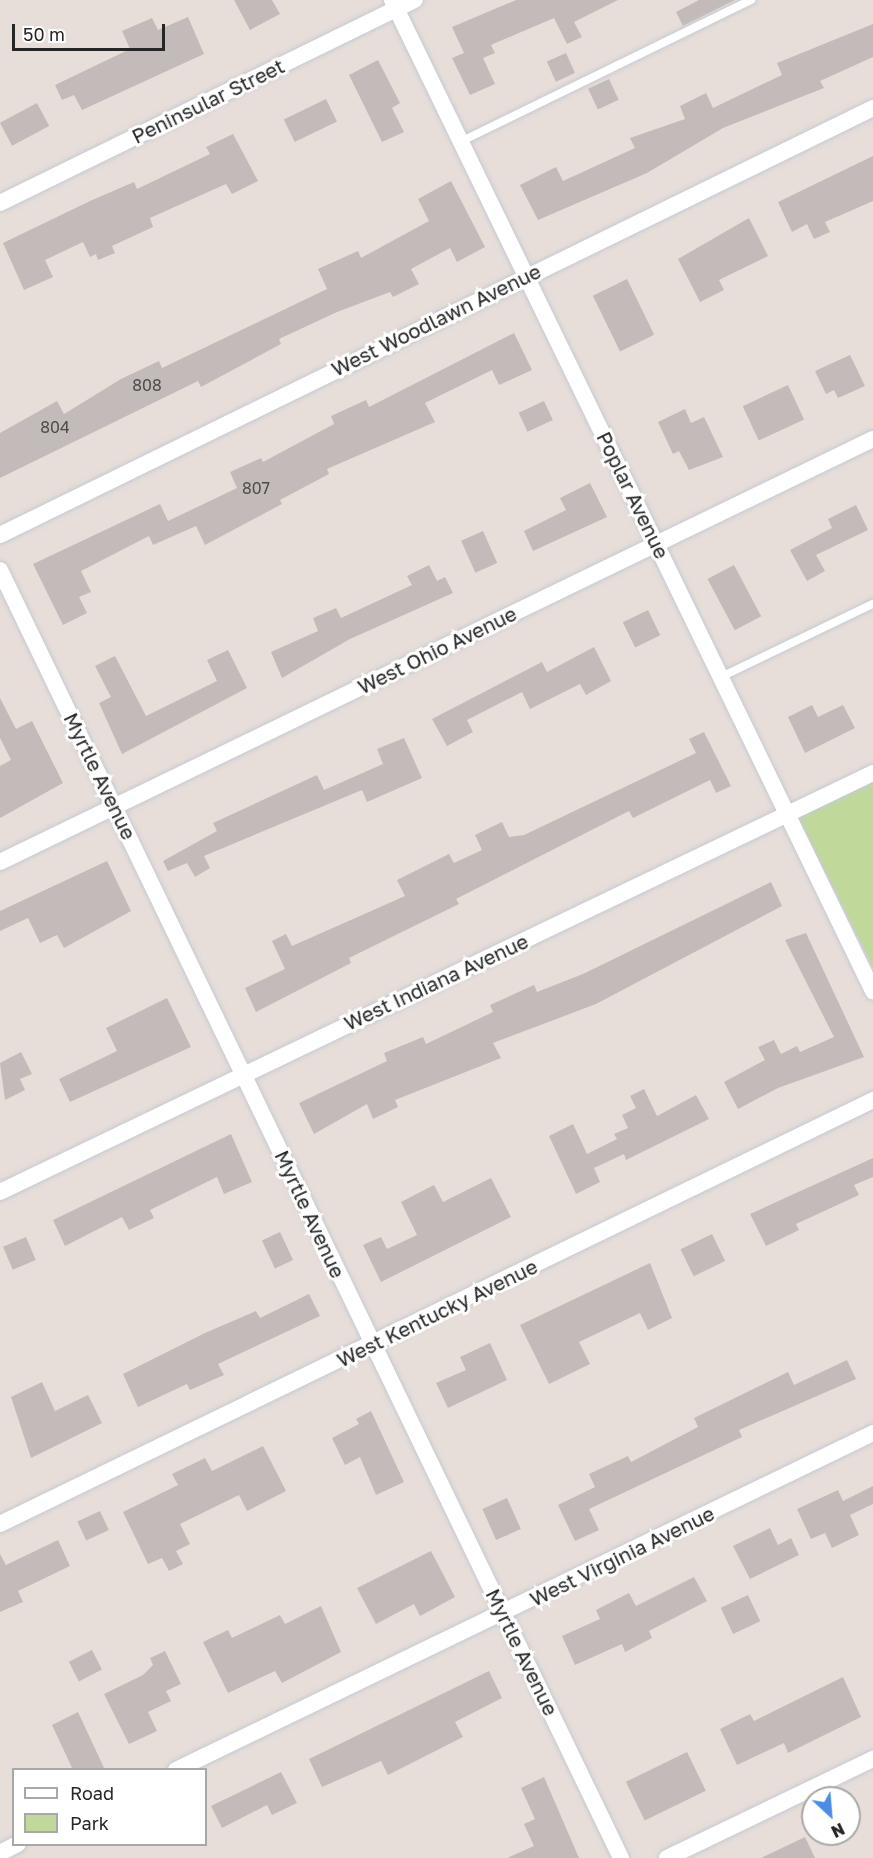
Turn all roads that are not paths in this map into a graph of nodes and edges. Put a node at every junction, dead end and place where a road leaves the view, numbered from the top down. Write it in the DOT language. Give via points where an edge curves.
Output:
graph roads {
  1 [pos="415,0"];
  2 [pos="751,0"];
  3 [pos="394,5"];
  4 [pos="873,108"];
  5 [pos="460,142"];
  6 [pos="0,202"];
  7 [pos="526,276"];
  8 [pos="873,439"];
  9 [pos="0,535"];
  10 [pos="656,544"];
  11 [pos="0,570"];
  12 [pos="873,604"];
  13 [pos="721,677"];
  14 [pos="873,773"];
  15 [pos="114,806"];
  16 [pos="788,814"];
  17 [pos="0,862"];
  18 [pos="873,991"];
  19 [pos="243,1074"];
  20 [pos="873,1100"];
  21 [pos="0,1192"];
  22 [pos="372,1344"];
  23 [pos="873,1433"];
  24 [pos="0,1524"];
  25 [pos="503,1613"];
  26 [pos="873,1759"];
  27 [pos="180,1768"];
  28 [pos="16,1846"];
  29 [pos="0,1853"];
  30 [pos="621,1858"];
  31 [pos="667,1858"];
  1 -- 3 [label="street, Peninsular Street"];
  2 -- 5 [label="lane"];
  3 -- 5 [label="street, Poplar Avenue"];
  3 -- 6 [label="street, Peninsular Street"];
  4 -- 7 [label="street, West Woodlawn Avenue"];
  5 -- 7 [label="street, Poplar Avenue"];
  7 -- 9 [label="street, West Woodlawn Avenue"];
  7 -- 10 [label="street, Poplar Avenue"];
  8 -- 10 [label="street, West Ohio Avenue"];
  10 -- 13 [label="street, Poplar Avenue"];
  10 -- 15 [label="street, West Ohio Avenue"];
  11 -- 15 [label="street, Myrtle Avenue"];
  12 -- 13 [label="lane"];
  13 -- 16 [label="street, Poplar Avenue"];
  14 -- 16 [label="street, West Indiana Avenue"];
  15 -- 17 [label="street, West Ohio Avenue"];
  15 -- 19 [label="street, Myrtle Avenue"];
  16 -- 18 [label="street, Poplar Avenue"];
  16 -- 19 [label="street, West Indiana Avenue"];
  19 -- 21 [label="street, West Indiana Avenue"];
  19 -- 22 [label="street, Myrtle Avenue"];
  20 -- 22 [label="street, West Kentucky Avenue"];
  22 -- 24 [label="street, West Kentucky Avenue"];
  22 -- 25 [label="street, Myrtle Avenue"];
  23 -- 25 [label="street, West Virginia Avenue"];
  25 -- 27 [label="street, West Virginia Avenue"];
  25 -- 30 [label="street, Myrtle Avenue"];
  26 -- 31 [label="street"];
  28 -- 29 [label="street"];
}
